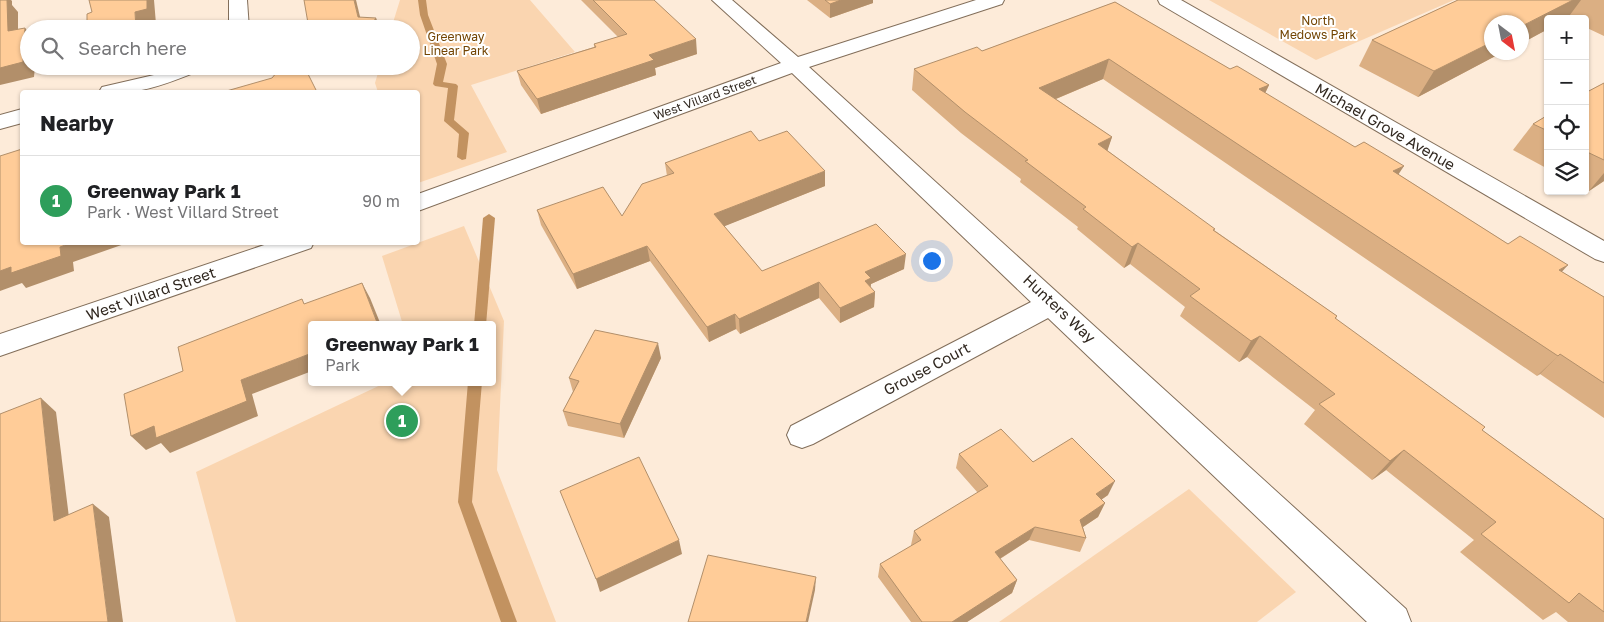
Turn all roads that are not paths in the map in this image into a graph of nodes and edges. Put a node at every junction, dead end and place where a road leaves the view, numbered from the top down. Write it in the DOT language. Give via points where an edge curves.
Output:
graph roads {
  1 [pos="238,0"];
  2 [pos="721,0"];
  3 [pos="995,0"];
  4 [pos="1167,0"];
  5 [pos="238,20"];
  6 [pos="795,64"];
  7 [pos="171,75"];
  8 [pos="118,90"];
  9 [pos="20,117"];
  10 [pos="0,122"];
  11 [pos="420,202"];
  12 [pos="293,245"];
  13 [pos="1604,253"];
  14 [pos="1052,303"];
  15 [pos="0,346"];
  16 [pos="802,434"];
  17 [pos="1394,622"];
  1 -- 5 [label="street"];
  2 -- 6 [label="street, Hunters Way"];
  3 -- 6 [label="street, West Villard Street"];
  4 -- 13 [label="street, Michael Grove Avenue"];
  6 -- 11 [label="street, West Villard Street"];
  6 -- 14 [label="street, Hunters Way"];
  7 -- 8 [label="street"];
  9 -- 10 [label="street"];
  12 -- 15 [label="street, West Villard Street"];
  14 -- 16 [label="street, Grouse Court"];
  14 -- 17 [label="street, Hunters Way"];
}
